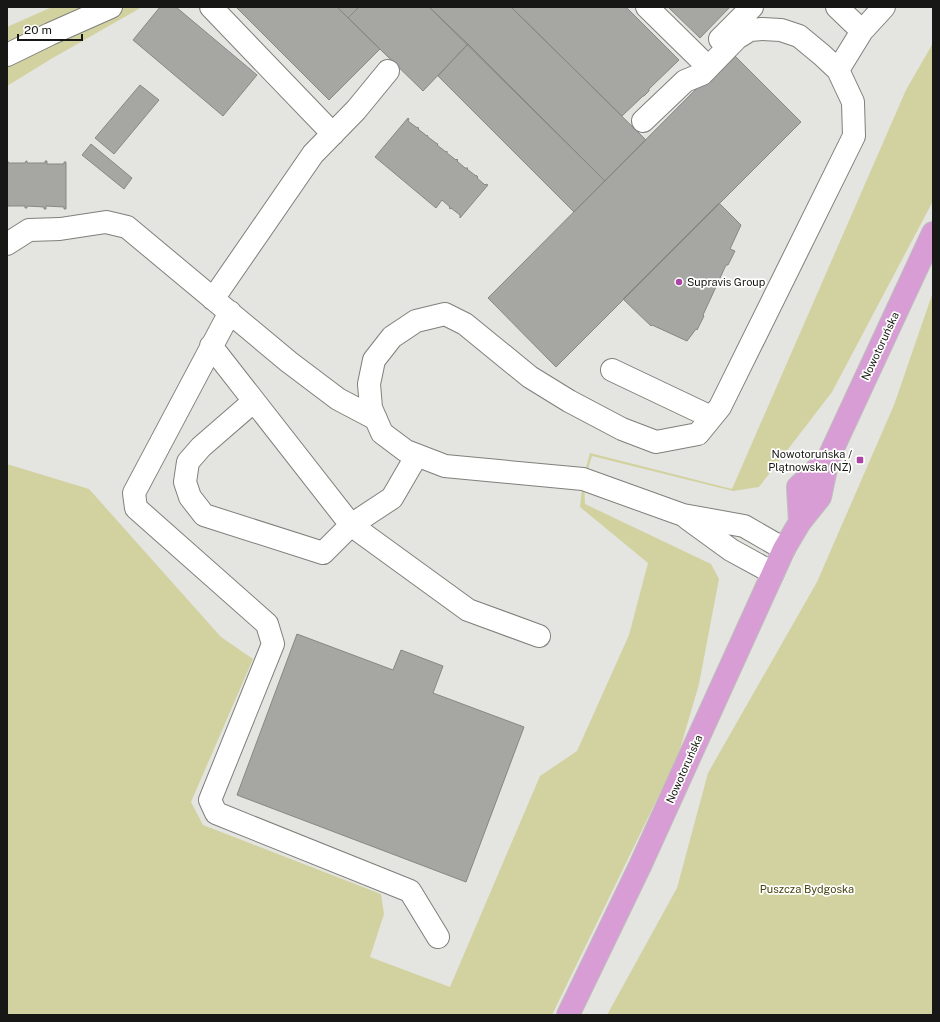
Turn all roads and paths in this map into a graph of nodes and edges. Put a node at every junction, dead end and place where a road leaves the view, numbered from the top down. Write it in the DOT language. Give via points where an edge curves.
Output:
graph roads {
  1 [pos="111,7"];
  2 [pos="211,7"];
  3 [pos="647,7"];
  4 [pos="752,7"];
  5 [pos="837,7"];
  6 [pos="884,7"];
  7 [pos="862,31"];
  8 [pos="7,55"];
  9 [pos="700,59"];
  10 [pos="838,70"];
  11 [pos="388,71"];
  12 [pos="685,81"];
  13 [pos="643,121"];
  14 [pos="333,134"];
  15 [pos="933,233"];
  16 [pos="7,244"];
  17 [pos="221,305"];
  18 [pos="212,346"];
  19 [pos="612,370"];
  20 [pos="254,401"];
  21 [pos="712,417"];
  22 [pos="376,419"];
  23 [pos="417,455"];
  24 [pos="683,515"];
  25 [pos="351,525"];
  26 [pos="784,549"];
  27 [pos="773,573"];
  28 [pos="539,636"];
  29 [pos="438,937"];
  30 [pos="568,1015"];
  1 -- 8 [label="lane"];
  2 -- 14 [label="lane"];
  3 -- 9 [label="lane"];
  4 -- 9 [label="lane"];
  5 -- 7 [label="lane"];
  6 -- 7 [label="lane"];
  7 -- 10 [label="lane"];
  9 -- 12 [label="lane" via="694,64"];
  10 -- 12 [label="lane" via="799,36 781,30 762,29 750,30 737,38 702,74"];
  10 -- 21 [label="lane" via="853,102 854,136 720,407"];
  11 -- 14 [label="lane"];
  12 -- 13 [label="lane"];
  14 -- 17 [label="lane" via="313,154"];
  15 -- 26 [label="main road, Nowotoruńska" via="828,459 798,487 800,522"];
  16 -- 17 [label="lane" via="29,230 106,222 127,227"];
  17 -- 18 [label="lane"];
  17 -- 22 [label="lane" via="338,399"];
  18 -- 20 [label="lane"];
  18 -- 29 [label="lane" via="134,493 136,508 267,624 273,644 210,800 216,813 410,891"];
  19 -- 21 [label="lane"];
  20 -- 25 [label="lane"];
  20 -- 25 [label="lane" via="201,447 188,462 185,482 190,497 204,515 323,553"];
  21 -- 22 [label="lane" via="698,434 656,442 622,429 530,378 465,324 445,314 416,321 392,337 374,360 369,384 371,408"];
  22 -- 23 [label="lane" via="382,433 406,451"];
  23 -- 24 [label="lane" via="445,466 583,479"];
  23 -- 25 [label="lane" via="392,498"];
  24 -- 26 [label="lane" via="744,526"];
  24 -- 27 [label="lane" via="731,550"];
  25 -- 28 [label="lane" via="468,610"];
  26 -- 27 [label="main road, Nowotoruńska"];
  27 -- 30 [label="main road, Nowotoruńska" via="640,866"];
}
